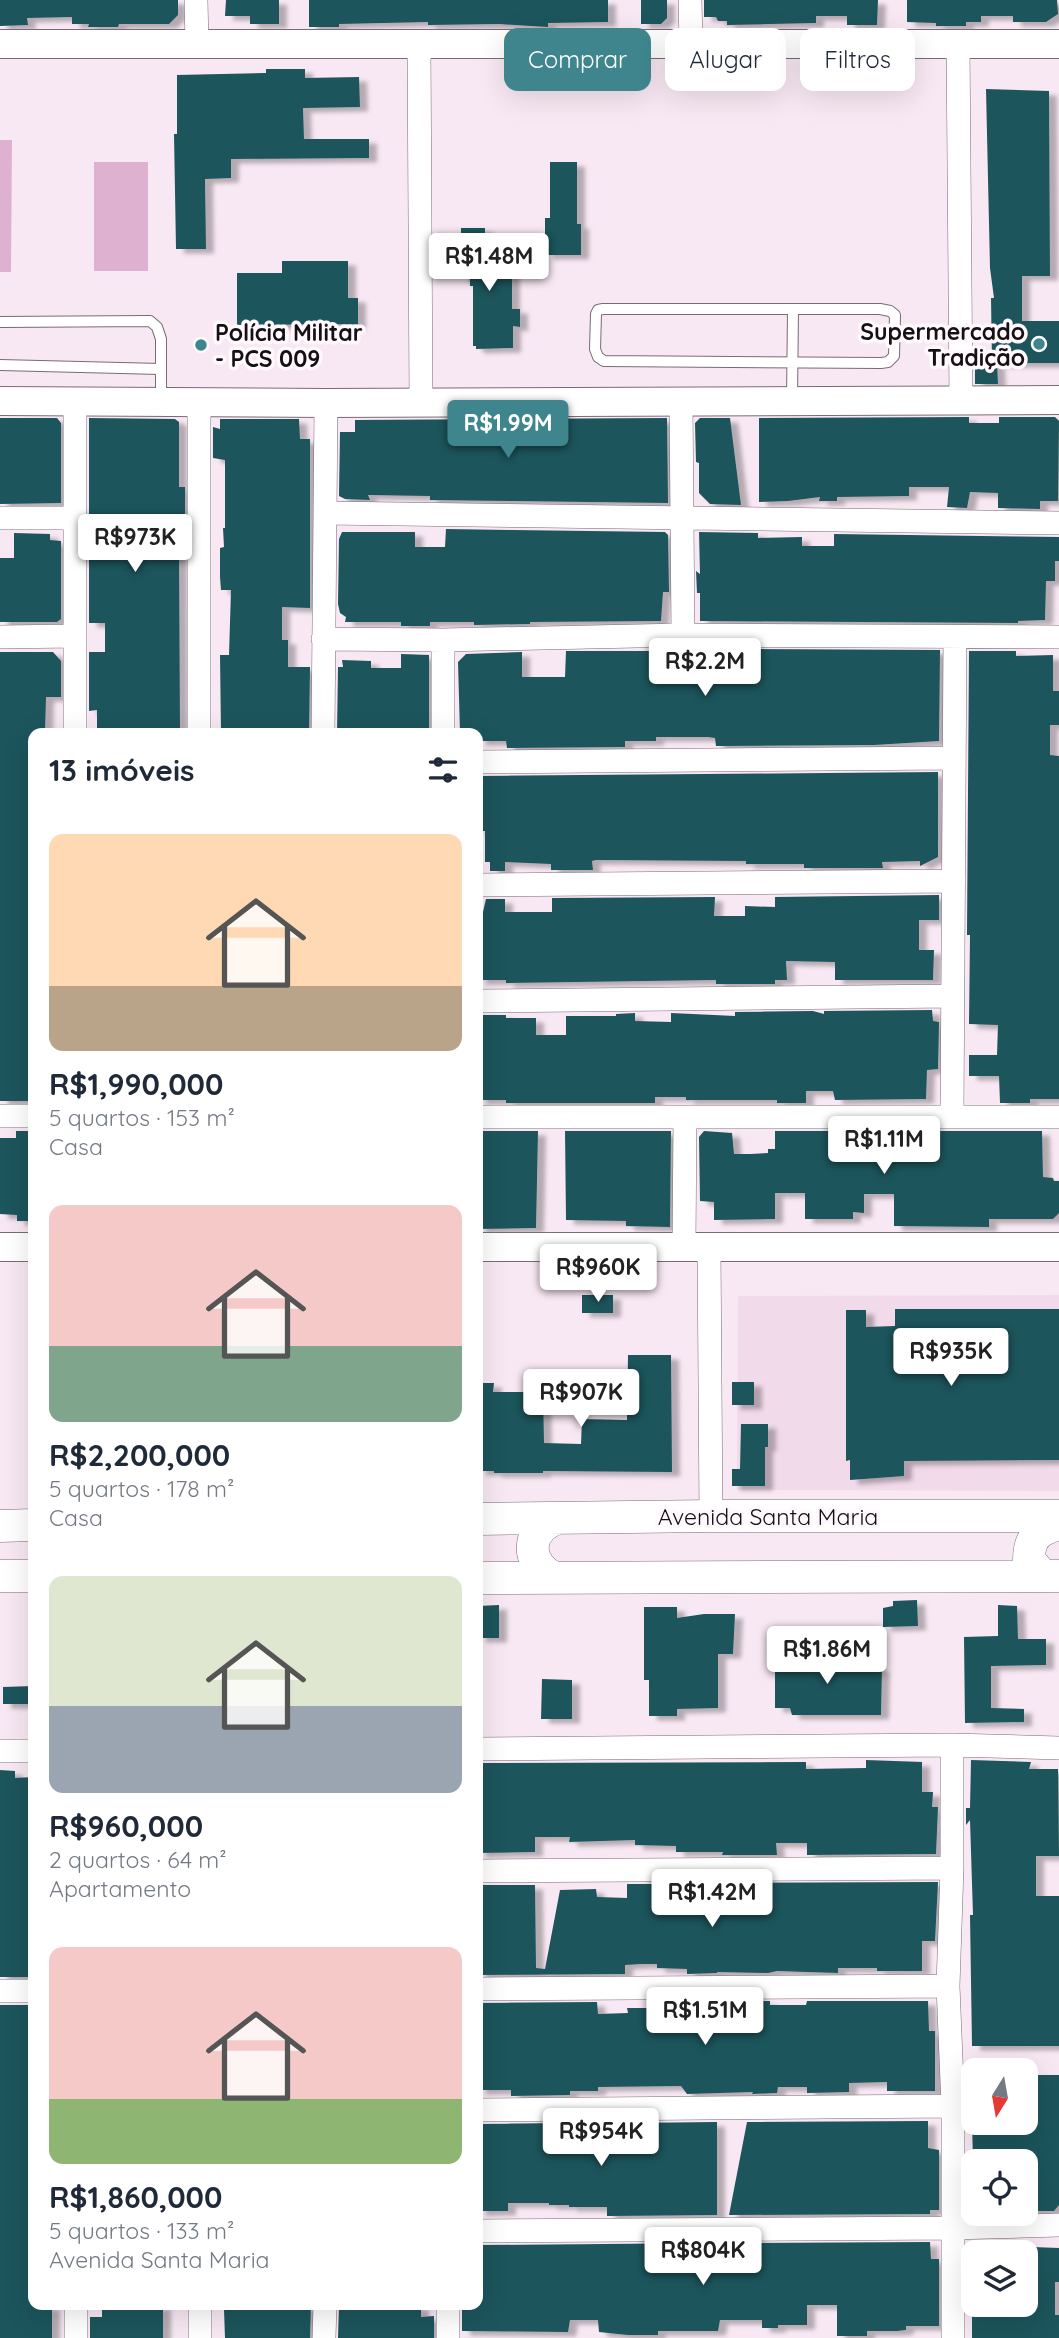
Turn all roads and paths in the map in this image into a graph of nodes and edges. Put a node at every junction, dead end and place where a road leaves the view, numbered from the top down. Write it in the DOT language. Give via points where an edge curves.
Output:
graph roads {
  1 [pos="196,0"];
  2 [pos="690,0"];
  3 [pos="691,28"];
  4 [pos="0,44"];
  5 [pos="197,44"];
  6 [pos="419,44"];
  7 [pos="665,44"];
  8 [pos="786,44"];
  9 [pos="958,44"];
  10 [pos="1059,44"];
  11 [pos="793,309"];
  12 [pos="0,322"];
  13 [pos="792,361"];
  14 [pos="0,365"];
  15 [pos="161,369"];
  16 [pos="681,400"];
  17 [pos="1059,400"];
  18 [pos="0,401"];
  19 [pos="161,401"];
  20 [pos="421,401"];
  21 [pos="961,401"];
  22 [pos="75,402"];
  23 [pos="198,402"];
  24 [pos="792,402"];
  25 [pos="326,403"];
  26 [pos="326,513"];
  27 [pos="0,518"];
  28 [pos="75,518"];
  29 [pos="682,518"];
  30 [pos="1059,523"];
  31 [pos="683,635"];
  32 [pos="75,636"];
  33 [pos="0,637"];
  34 [pos="1059,637"];
  35 [pos="955,638"];
  36 [pos="323,639"];
  37 [pos="443,640"];
  38 [pos="75,728"];
  39 [pos="199,728"];
  40 [pos="323,728"];
  41 [pos="443,728"];
  42 [pos="953,758"];
  43 [pos="483,762"];
  44 [pos="954,881"];
  45 [pos="483,885"];
  46 [pos="952,996"];
  47 [pos="483,1001"];
  48 [pos="0,1116"];
  49 [pos="28,1116"];
  50 [pos="952,1116"];
  51 [pos="483,1117"];
  52 [pos="1059,1117"];
  53 [pos="685,1118"];
  54 [pos="0,1247"];
  55 [pos="28,1247"];
  56 [pos="483,1247"];
  57 [pos="696,1247"];
  58 [pos="1059,1247"];
  59 [pos="711,1516"];
  60 [pos="1059,1516"];
  61 [pos="558,1518"];
  62 [pos="491,1519"];
  63 [pos="1059,1524"];
  64 [pos="28,1525"];
  65 [pos="0,1526"];
  66 [pos="0,1576"];
  67 [pos="28,1576"];
  68 [pos="1051,1576"];
  69 [pos="488,1578"];
  70 [pos="554,1578"];
  71 [pos="952,1745"];
  72 [pos="1059,1748"];
  73 [pos="483,1749"];
  74 [pos="0,1751"];
  75 [pos="28,1751"];
  76 [pos="952,1868"];
  77 [pos="483,1871"];
  78 [pos="948,1986"];
  79 [pos="483,1989"];
  80 [pos="0,1991"];
  81 [pos="28,1991"];
  82 [pos="953,2106"];
  83 [pos="483,2110"];
  84 [pos="1059,2225"];
  85 [pos="953,2228"];
  86 [pos="483,2231"];
  87 [pos="76,2310"];
  88 [pos="200,2310"];
  89 [pos="325,2310"];
  90 [pos="448,2310"];
  91 [pos="76,2338"];
  92 [pos="200,2338"];
  93 [pos="324,2338"];
  94 [pos="448,2338"];
  95 [pos="953,2338"];
  1 -- 5 [label="street"];
  2 -- 3 [label="street"];
  4 -- 5 [label="street"];
  5 -- 6 [label="street"];
  6 -- 7 [label="street"];
  6 -- 20 [label="street"];
  8 -- 9 [label="street"];
  9 -- 10 [label="street"];
  9 -- 21 [label="street"];
  11 -- 13 [label="lane"];
  11 -- 13 [label="lane" via="880,309 895,315 894,356 888,362"];
  11 -- 13 [label="lane" via="598,310 595,349 604,361"];
  12 -- 15 [label="lane" via="150,321 161,339"];
  13 -- 24 [label="lane"];
  14 -- 15 [label="lane"];
  15 -- 19 [label="lane"];
  16 -- 20 [label="street"];
  16 -- 24 [label="street"];
  16 -- 29 [label="street"];
  17 -- 21 [label="street"];
  18 -- 22 [label="street"];
  19 -- 22 [label="street"];
  19 -- 23 [label="street"];
  20 -- 25 [label="street"];
  21 -- 24 [label="street"];
  22 -- 28 [label="street"];
  23 -- 25 [label="street"];
  23 -- 39 [label="street"];
  25 -- 26 [label="street"];
  26 -- 29 [label="street"];
  26 -- 36 [label="street"];
  27 -- 28 [label="street"];
  28 -- 32 [label="street"];
  29 -- 30 [label="street"];
  29 -- 31 [label="street"];
  31 -- 35 [label="street"];
  31 -- 37 [label="street"];
  32 -- 33 [label="street"];
  32 -- 38 [label="street"];
  34 -- 35 [label="street"];
  35 -- 42 [label="street"];
  36 -- 37 [label="street"];
  36 -- 40 [label="street"];
  37 -- 41 [label="street"];
  42 -- 43 [label="street"];
  42 -- 44 [label="street"];
  44 -- 45 [label="street"];
  44 -- 46 [label="street"];
  46 -- 47 [label="street"];
  46 -- 50 [label="street"];
  48 -- 49 [label="street"];
  50 -- 52 [label="street"];
  50 -- 53 [label="street"];
  51 -- 53 [label="street"];
  53 -- 57 [label="street"];
  54 -- 55 [label="street"];
  56 -- 57 [label="street"];
  57 -- 58 [label="street"];
  57 -- 59 [label="street"];
  59 -- 60 [label="main road, Avenida Santa Maria"];
  59 -- 61 [label="main road, Avenida Santa Maria"];
  61 -- 62 [label="main road, Avenida Santa Maria"];
  61 -- 70 [label="main road" via="540,1528 533,1547 538,1566"];
  62 -- 69 [label="main road" via="513,1524 520,1531 525,1551 509,1575"];
  63 -- 68 [label="main road" via="1040,1530 1030,1544 1029,1560"];
  64 -- 65 [label="main road"];
  66 -- 67 [label="main road"];
  68 -- 70 [label="main road"];
  69 -- 70 [label="main road"];
  71 -- 72 [label="street"];
  71 -- 73 [label="street"];
  71 -- 76 [label="street"];
  74 -- 75 [label="street"];
  76 -- 77 [label="street"];
  76 -- 78 [label="street"];
  78 -- 79 [label="street"];
  78 -- 82 [label="street"];
  80 -- 81 [label="street"];
  82 -- 83 [label="street"];
  82 -- 85 [label="street"];
  84 -- 85 [label="street"];
  85 -- 86 [label="street"];
  85 -- 95 [label="street"];
  87 -- 91 [label="street"];
  88 -- 92 [label="street"];
  89 -- 93 [label="street"];
  90 -- 94 [label="street"];
}
